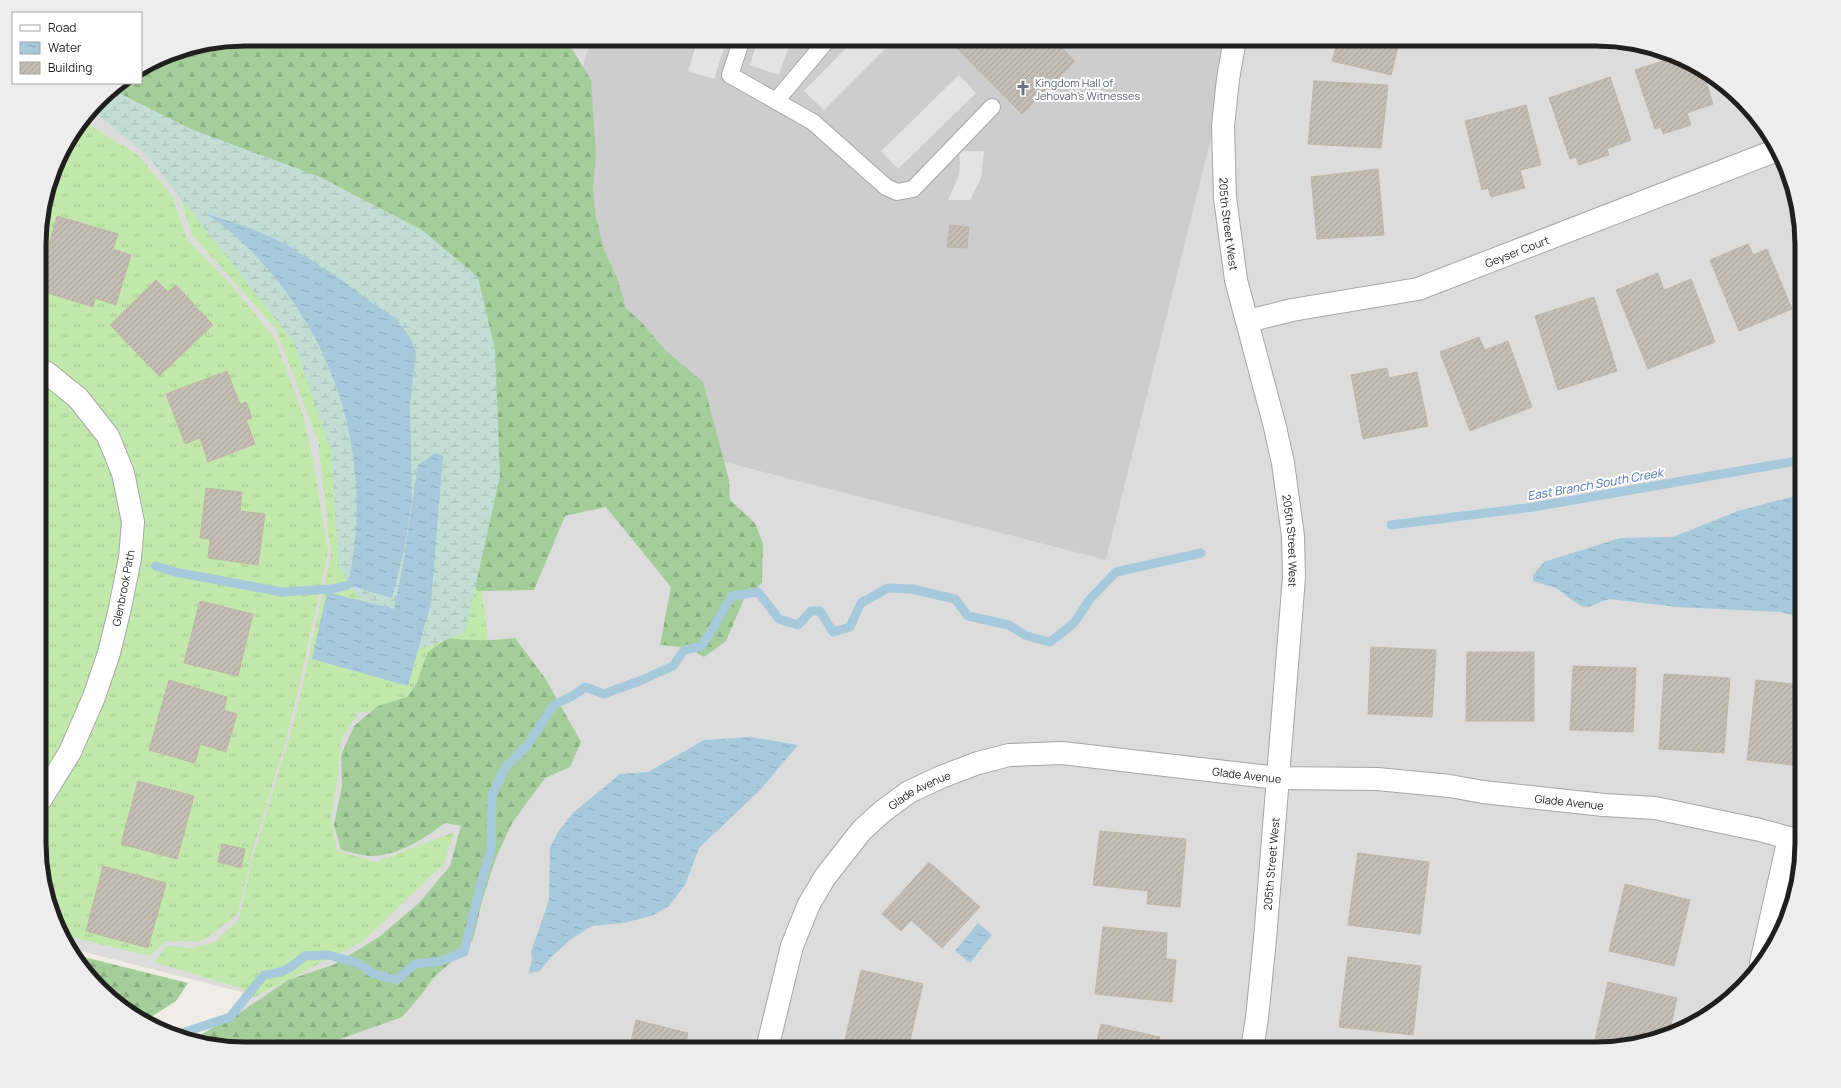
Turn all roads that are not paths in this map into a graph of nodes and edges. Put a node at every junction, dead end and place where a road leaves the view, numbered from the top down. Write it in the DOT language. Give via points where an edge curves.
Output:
graph roads {
  1 [pos="740,46"];
  2 [pos="822,46"];
  3 [pos="1234,46"];
  4 [pos="776,100"];
  5 [pos="992,107"];
  6 [pos="1771,152"];
  7 [pos="1248,321"];
  8 [pos="46,373"];
  9 [pos="1278,778"];
  10 [pos="46,791"];
  11 [pos="1795,839"];
  12 [pos="1766,945"];
  13 [pos="769,1042"];
  14 [pos="1253,1042"];
  1 -- 4 [label="lane" via="730,75"];
  2 -- 4 [label="lane"];
  3 -- 7 [label="street, 205th Street West" via="1223,126 1225,198 1236,280"];
  4 -- 5 [label="lane" via="813,122 886,187 897,192 914,189"];
  6 -- 7 [label="street, Geyser Court" via="1418,289 1292,310"];
  7 -- 9 [label="street, 205th Street West" via="1283,463 1293,536 1294,577"];
  8 -- 10 [label="street, Glenbrook Path" via="78,398 108,436 123,473 133,522 130,558 109,653 70,752"];
  9 -- 11 [label="street, Glade Avenue" via="1377,779 1604,805 1655,808"];
  9 -- 13 [label="street, Glade Avenue" via="1056,752 1009,755 978,763 909,792 867,825 848,846 809,904 788,962"];
  9 -- 14 [label="street, 205th Street West" via="1265,939"];
  11 -- 12 [label="street"];
}
